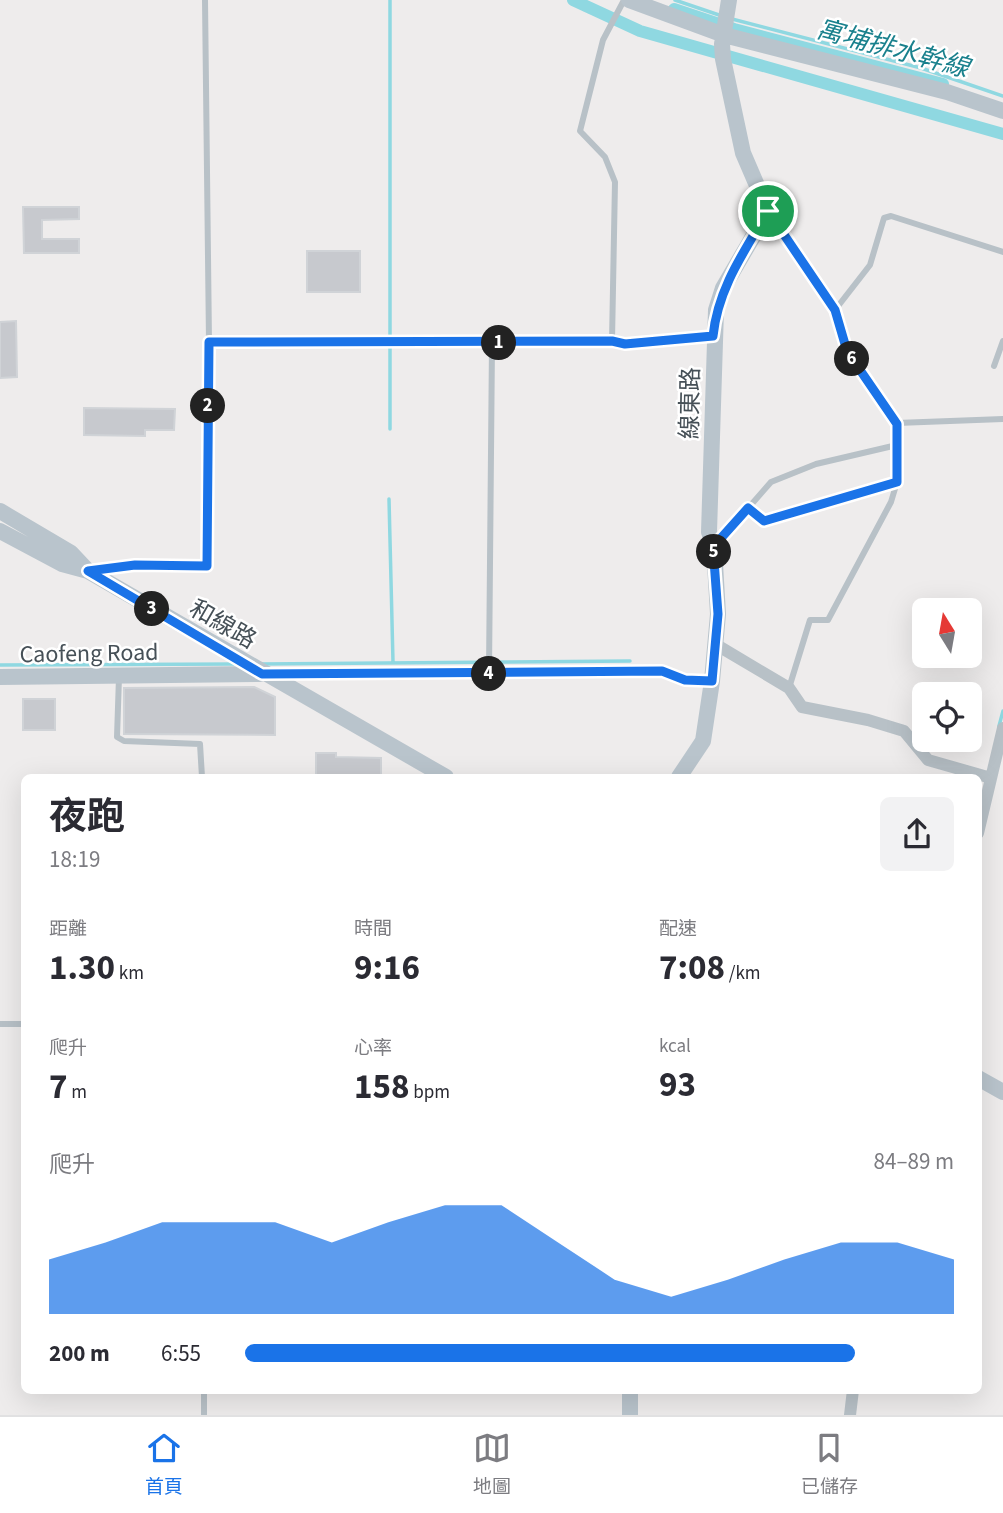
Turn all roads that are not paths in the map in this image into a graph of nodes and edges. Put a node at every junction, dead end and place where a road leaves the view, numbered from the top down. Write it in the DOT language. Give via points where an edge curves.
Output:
graph roads {
  1 [pos="205,0"];
  2 [pos="624,0"];
  3 [pos="629,0"];
  4 [pos="725,28"];
  5 [pos="1003,111"];
  6 [pos="768,211"];
  7 [pos="1003,252"];
  8 [pos="835,310"];
  9 [pos="713,336"];
  10 [pos="612,341"];
  11 [pos="1003,341"];
  12 [pos="209,342"];
  13 [pos="492,343"];
  14 [pos="994,366"];
  15 [pos="1003,419"];
  16 [pos="897,424"];
  17 [pos="897,445"];
  18 [pos="897,482"];
  19 [pos="748,508"];
  20 [pos="0,511"];
  21 [pos="0,531"];
  22 [pos="713,547"];
  23 [pos="88,571"];
  24 [pos="715,644"];
  25 [pos="262,674"];
  26 [pos="489,674"];
  27 [pos="119,675"];
  28 [pos="0,677"];
  29 [pos="712,681"];
  30 [pos="789,688"];
  31 [pos="1003,728"];
  32 [pos="996,771"];
  33 [pos="202,774"];
  34 [pos="441,774"];
  35 [pos="681,774"];
  36 [pos="982,819"];
  37 [pos="0,1024"];
  38 [pos="21,1024"];
  39 [pos="982,1080"];
  40 [pos="1003,1092"];
  41 [pos="204,1394"];
  42 [pos="630,1394"];
  43 [pos="853,1394"];
  44 [pos="204,1415"];
  45 [pos="630,1415"];
  46 [pos="850,1415"];
  1 -- 12 [label="lane"];
  2 -- 10 [label="lane" via="603,40 580,131 605,157 615,182"];
  3 -- 4 [label="street"];
  4 -- 5 [label="street"];
  4 -- 6 [label="street" via="743,153"];
  6 -- 8 [label="lane"];
  6 -- 9 [label="street, 線東路" via="723,288"];
  7 -- 8 [label="lane" via="891,216 884,218 870,265"];
  8 -- 16 [label="lane" via="847,351"];
  9 -- 10 [label="lane"];
  9 -- 22 [label="street, 線東路" via="709,532"];
  10 -- 13 [label="lane"];
  11 -- 14 [label="lane"];
  12 -- 13 [label="lane"];
  12 -- 23 [label="lane" via="207,566 135,565"];
  13 -- 26 [label="lane"];
  15 -- 16 [label="lane"];
  16 -- 17 [label="lane"];
  17 -- 18 [label="lane"];
  17 -- 19 [label="lane" via="816,464 771,482"];
  18 -- 19 [label="lane" via="764,521"];
  18 -- 30 [label="lane" via="891,502 828,620 810,620"];
  19 -- 22 [label="lane"];
  20 -- 23 [label="street" via="71,553"];
  21 -- 23 [label="street" via="62,564"];
  22 -- 24 [label="street, 線東路" via="718,614"];
  23 -- 25 [label="street, 和線路"];
  24 -- 29 [label="street, 線東路"];
  24 -- 30 [label="street"];
  25 -- 26 [label="street"];
  25 -- 27 [label="street, Caofeng Road"];
  25 -- 34 [label="street, 和線路"];
  26 -- 29 [label="street" via="662,671 685,680"];
  27 -- 28 [label="street, Caofeng Road"];
  27 -- 33 [label="lane" via="117,737 200,744"];
  29 -- 35 [label="street, 線東路" via="703,741"];
  30 -- 32 [label="street" via="802,707 904,731 928,760"];
  31 -- 32 [label="street"];
  32 -- 36 [label="street"];
  37 -- 38 [label="lane"];
  39 -- 40 [label="street"];
  41 -- 44 [label="lane"];
  42 -- 45 [label="street"];
  43 -- 46 [label="street"];
}
